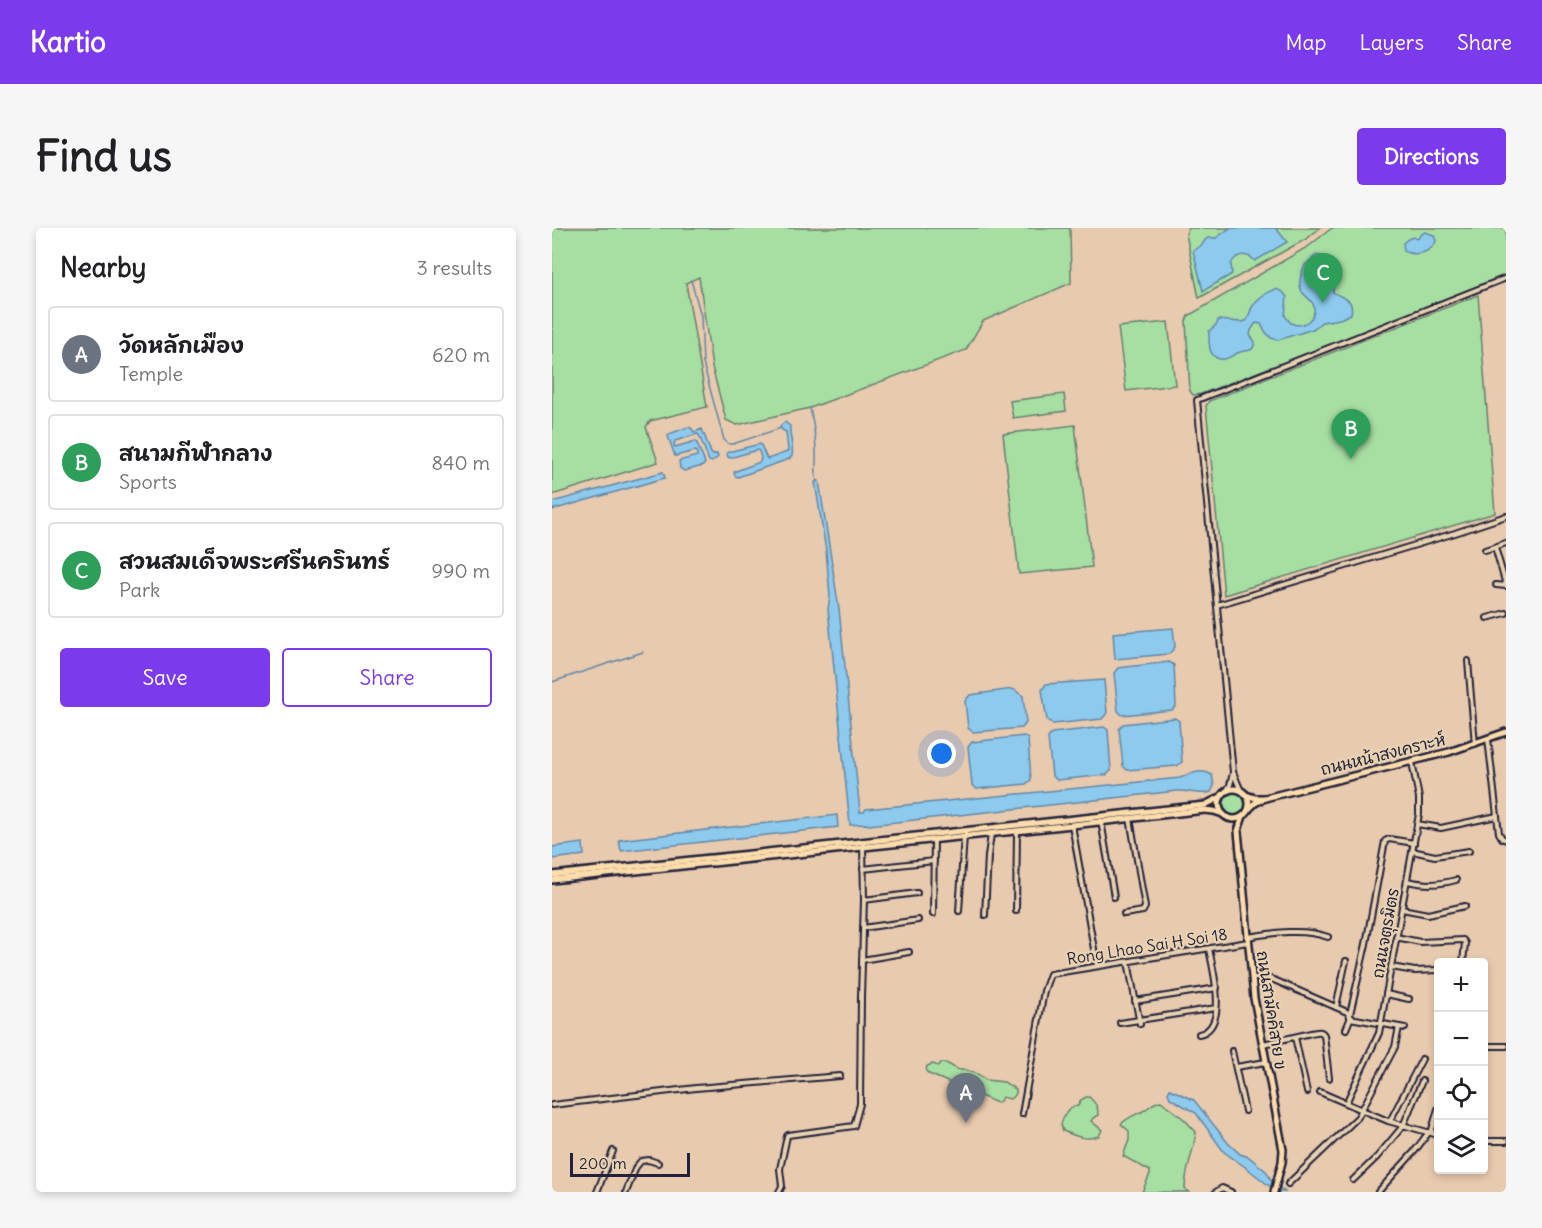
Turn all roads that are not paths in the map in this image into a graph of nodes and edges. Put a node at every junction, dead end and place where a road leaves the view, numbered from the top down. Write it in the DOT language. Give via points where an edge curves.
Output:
graph roads {
  1 [pos="1506,278"];
  2 [pos="1506,516"];
  3 [pos="1506,543"];
  4 [pos="1495,547"];
  5 [pos="1485,550"];
  6 [pos="1496,585"];
  7 [pos="1506,585"];
  8 [pos="1217,605"];
  9 [pos="1506,613"];
  10 [pos="1487,618"];
  11 [pos="1468,661"];
  12 [pos="1506,732"];
  13 [pos="1488,739"];
  14 [pos="1475,744"];
  15 [pos="1412,762"];
  16 [pos="1233,772"];
  17 [pos="1243,793"];
  18 [pos="1224,795"];
  19 [pos="1265,798"];
  20 [pos="1248,810"];
  21 [pos="1225,816"];
  22 [pos="1243,816"];
  23 [pos="1497,816"];
  24 [pos="1130,818"];
  25 [pos="1101,819"];
  26 [pos="1417,824"];
  27 [pos="1072,825"];
  28 [pos="1016,828"];
  29 [pos="1238,831"];
  30 [pos="991,834"];
  31 [pos="964,837"];
  32 [pos="934,840"];
  33 [pos="1506,840"];
  34 [pos="1413,843"];
  35 [pos="863,844"];
  36 [pos="1412,851"];
  37 [pos="1468,851"];
  38 [pos="711,860"];
  39 [pos="934,861"];
  40 [pos="863,869"];
  41 [pos="552,875"];
  42 [pos="552,880"];
  43 [pos="1456,880"];
  44 [pos="1406,881"];
  45 [pos="917,893"];
  46 [pos="1114,897"];
  47 [pos="864,900"];
  48 [pos="1465,906"];
  49 [pos="1402,909"];
  50 [pos="959,911"];
  51 [pos="1016,911"];
  52 [pos="933,914"];
  53 [pos="1124,914"];
  54 [pos="985,915"];
  55 [pos="918,920"];
  56 [pos="863,928"];
  57 [pos="1328,937"];
  58 [pos="1396,937"];
  59 [pos="1248,940"];
  60 [pos="1209,949"];
  61 [pos="909,952"];
  62 [pos="1464,958"];
  63 [pos="862,960"];
  64 [pos="1346,961"];
  65 [pos="1128,962"];
  66 [pos="1097,966"];
  67 [pos="1391,967"];
  68 [pos="1434,970"];
  69 [pos="1252,978"];
  70 [pos="1217,988"];
  71 [pos="1386,994"];
  72 [pos="1409,999"];
  73 [pos="1135,1001"];
  74 [pos="1336,1007"];
  75 [pos="1216,1008"];
  76 [pos="1350,1016"];
  77 [pos="1139,1022"];
  78 [pos="1120,1023"];
  79 [pos="1380,1023"];
  80 [pos="1399,1027"];
  81 [pos="1405,1028"];
  82 [pos="1346,1029"];
  83 [pos="1200,1034"];
  84 [pos="1295,1037"];
  85 [pos="1263,1044"];
  86 [pos="1488,1046"];
  87 [pos="1506,1046"];
  88 [pos="1232,1051"];
  89 [pos="1422,1059"];
  90 [pos="1266,1062"];
  91 [pos="1236,1067"];
  92 [pos="840,1076"];
  93 [pos="1329,1078"];
  94 [pos="1422,1081"];
  95 [pos="1307,1092"];
  96 [pos="1320,1092"];
  97 [pos="1346,1103"];
  98 [pos="552,1105"];
  99 [pos="1362,1110"];
  100 [pos="1245,1111"];
  101 [pos="1022,1114"];
  102 [pos="1434,1120"];
  103 [pos="1390,1121"];
  104 [pos="1403,1126"];
  105 [pos="1430,1133"];
  106 [pos="1434,1134"];
  107 [pos="1488,1141"];
  108 [pos="1506,1141"];
  109 [pos="613,1151"];
  110 [pos="658,1163"];
  111 [pos="1353,1180"];
  112 [pos="1288,1184"];
  113 [pos="597,1192"];
  114 [pos="626,1192"];
  115 [pos="779,1192"];
  116 [pos="1216,1192"];
  117 [pos="1230,1192"];
  118 [pos="1274,1192"];
  119 [pos="1378,1192"];
  1 -- 8 [label="street" via="1197,400"];
  2 -- 8 [label="street"];
  3 -- 4 [label="street"];
  4 -- 5 [label="street"];
  4 -- 7 [label="street"];
  6 -- 7 [label="street"];
  8 -- 16 [label="street"];
  9 -- 10 [label="street"];
  11 -- 14 [label="street"];
  12 -- 13 [label="main road, ถนนหน้าสงเคราะห์"];
  13 -- 14 [label="main road, ถนนหน้าสงเคราะห์"];
  13 -- 23 [label="street"];
  14 -- 15 [label="main road, ถนนหน้าสงเคราะห์"];
  15 -- 19 [label="main road, ถนนหน้าสงเคราะห์"];
  15 -- 26 [label="street, ถนนจตุรมิตร" via="1419,807"];
  16 -- 17 [label="street"];
  16 -- 18 [label="street"];
  17 -- 18 [label="main road" via="1233,790"];
  17 -- 19 [label="main road, ถนนหน้าสงเคราะห์"];
  17 -- 20 [label="main road" via="1249,802"];
  18 -- 21 [label="main road" via="1220,806"];
  18 -- 25 [label="main road" via="1205,805"];
  19 -- 20 [label="main road, ถนนหน้าสงเคราะห์"];
  20 -- 22 [label="main road"];
  21 -- 22 [label="main road"];
  21 -- 24 [label="main road" via="1205,810"];
  21 -- 29 [label="main road"];
  22 -- 29 [label="main road, ถนนสามัคคีสาย ข"];
  23 -- 26 [label="street" via="1441,828"];
  23 -- 33 [label="street" via="1500,835"];
  24 -- 25 [label="main road"];
  24 -- 53 [label="street" via="1145,907 1143,911"];
  25 -- 27 [label="main road"];
  25 -- 28 [label="main road"];
  25 -- 46 [label="street"];
  26 -- 34 [label="street, ถนนจตุรมิตร"];
  27 -- 28 [label="main road"];
  27 -- 66 [label="street"];
  28 -- 30 [label="main road"];
  28 -- 35 [label="main road"];
  28 -- 51 [label="street"];
  29 -- 59 [label="main road, ถนนสามัคคีสาย ข"];
  30 -- 31 [label="main road"];
  30 -- 54 [label="street"];
  31 -- 32 [label="main road"];
  31 -- 50 [label="street"];
  32 -- 35 [label="main road"];
  32 -- 39 [label="street"];
  34 -- 36 [label="street, ถนนจตุรมิตร"];
  34 -- 76 [label="street" via="1385,841"];
  35 -- 38 [label="main road"];
  35 -- 40 [label="street"];
  36 -- 37 [label="street" via="1435,856"];
  36 -- 44 [label="street, ถนนจตุรมิตร"];
  38 -- 41 [label="main road"];
  38 -- 42 [label="main road"];
  39 -- 40 [label="street"];
  39 -- 52 [label="street"];
  40 -- 47 [label="street"];
  43 -- 44 [label="street" via="1429,885"];
  44 -- 49 [label="street, ถนนจตุรมิตร"];
  45 -- 47 [label="street"];
  47 -- 56 [label="street"];
  48 -- 49 [label="street" via="1428,914"];
  49 -- 58 [label="street, ถนนจตุรมิตร"];
  55 -- 56 [label="street"];
  56 -- 63 [label="street"];
  57 -- 59 [label="street, Rong Lhao Sai H Soi 18" via="1274,933"];
  58 -- 62 [label="street" via="1420,942 1463,940"];
  58 -- 67 [label="street, ถนนจตุรมิตร"];
  59 -- 60 [label="street, Rong Lhao Sai H Soi 18"];
  59 -- 69 [label="main road, ถนนสามัคคีสาย ข"];
  60 -- 65 [label="street, Rong Lhao Sai H Soi 18"];
  60 -- 70 [label="street"];
  61 -- 63 [label="street"];
  63 -- 115 [label="street" via="861,1104 855,1124 788,1135"];
  64 -- 74 [label="street"];
  65 -- 66 [label="street, Rong Lhao Sai H Soi 18"];
  65 -- 73 [label="street"];
  66 -- 101 [label="street, Rong Lhao Sai H Soi 18" via="1050,974"];
  67 -- 68 [label="street"];
  67 -- 71 [label="street, ถนนจตุรมิตร"];
  69 -- 74 [label="street" via="1274,980"];
  69 -- 85 [label="main road, ถนนสามัคคีสาย ข"];
  70 -- 73 [label="street"];
  70 -- 75 [label="street"];
  71 -- 72 [label="street"];
  71 -- 79 [label="street, ถนนจตุรมิตร"];
  73 -- 77 [label="street"];
  74 -- 76 [label="street"];
  75 -- 77 [label="street"];
  75 -- 83 [label="street" via="1210,1029"];
  76 -- 79 [label="street"];
  76 -- 82 [label="street"];
  77 -- 78 [label="street"];
  79 -- 80 [label="street"];
  79 -- 97 [label="street, ถนนจตุรมิตร" via="1378,1037"];
  80 -- 81 [label="street"];
  80 -- 99 [label="street" via="1395,1047"];
  84 -- 85 [label="street"];
  84 -- 93 [label="street" via="1323,1033"];
  84 -- 95 [label="street"];
  85 -- 90 [label="main road, ถนนสามัคคีสาย ข"];
  86 -- 87 [label="street"];
  88 -- 91 [label="street"];
  89 -- 103 [label="street"];
  90 -- 91 [label="street"];
  90 -- 118 [label="main road, ถนนสามัคคีสาย ข" via="1283,1150"];
  91 -- 100 [label="street"];
  92 -- 98 [label="street"];
  94 -- 104 [label="street"];
  96 -- 97 [label="street"];
  97 -- 99 [label="street"];
  99 -- 103 [label="street"];
  99 -- 112 [label="street"];
  102 -- 105 [label="street"];
  103 -- 104 [label="street"];
  104 -- 105 [label="street"];
  104 -- 111 [label="street"];
  105 -- 106 [label="street"];
  105 -- 119 [label="street"];
  107 -- 108 [label="street"];
  109 -- 113 [label="street"];
  110 -- 114 [label="street" via="641,1161"];
  116 -- 117 [label="street" via="1222,1188"];
}
